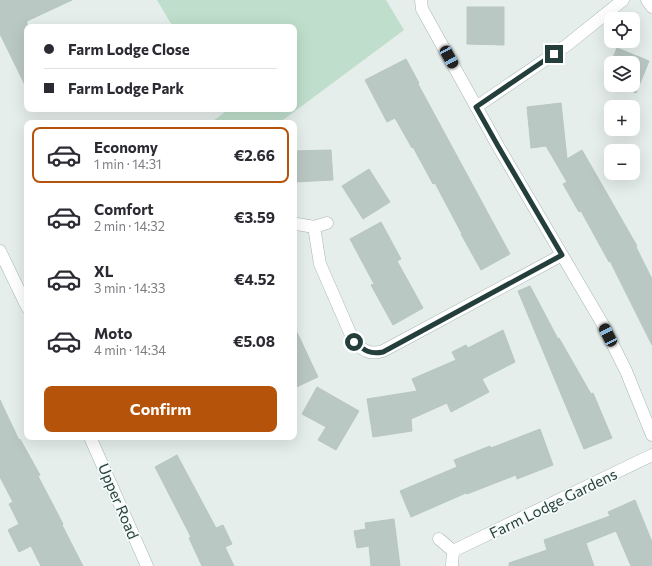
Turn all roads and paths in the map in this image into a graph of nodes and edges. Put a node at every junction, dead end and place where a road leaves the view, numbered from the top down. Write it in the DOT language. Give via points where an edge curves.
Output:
graph roads {
  1 [pos="421,0"];
  2 [pos="623,0"];
  3 [pos="647,0"];
  4 [pos="652,7"];
  5 [pos="476,107"];
  6 [pos="327,222"];
  7 [pos="297,224"];
  8 [pos="314,228"];
  9 [pos="0,251"];
  10 [pos="562,255"];
  11 [pos="24,300"];
  12 [pos="652,435"];
  13 [pos="91,440"];
  14 [pos="652,456"];
  15 [pos="439,539"];
  16 [pos="453,551"];
  17 [pos="147,566"];
  18 [pos="452,566"];
  1 -- 5 [label="street" via="422,9"];
  2 -- 5 [label="street" via="566,45"];
  3 -- 4 [label="street"];
  5 -- 10 [label="street"];
  6 -- 8 [label="street"];
  7 -- 8 [label="street"];
  8 -- 10 [label="street" via="320,264 354,342 375,354"];
  9 -- 11 [label="street"];
  10 -- 12 [label="street" via="602,323 626,371"];
  13 -- 17 [label="street, Upper Road"];
  14 -- 16 [label="street, Farm Lodge Gardens"];
  15 -- 16 [label="street"];
  16 -- 18 [label="street"];
}
